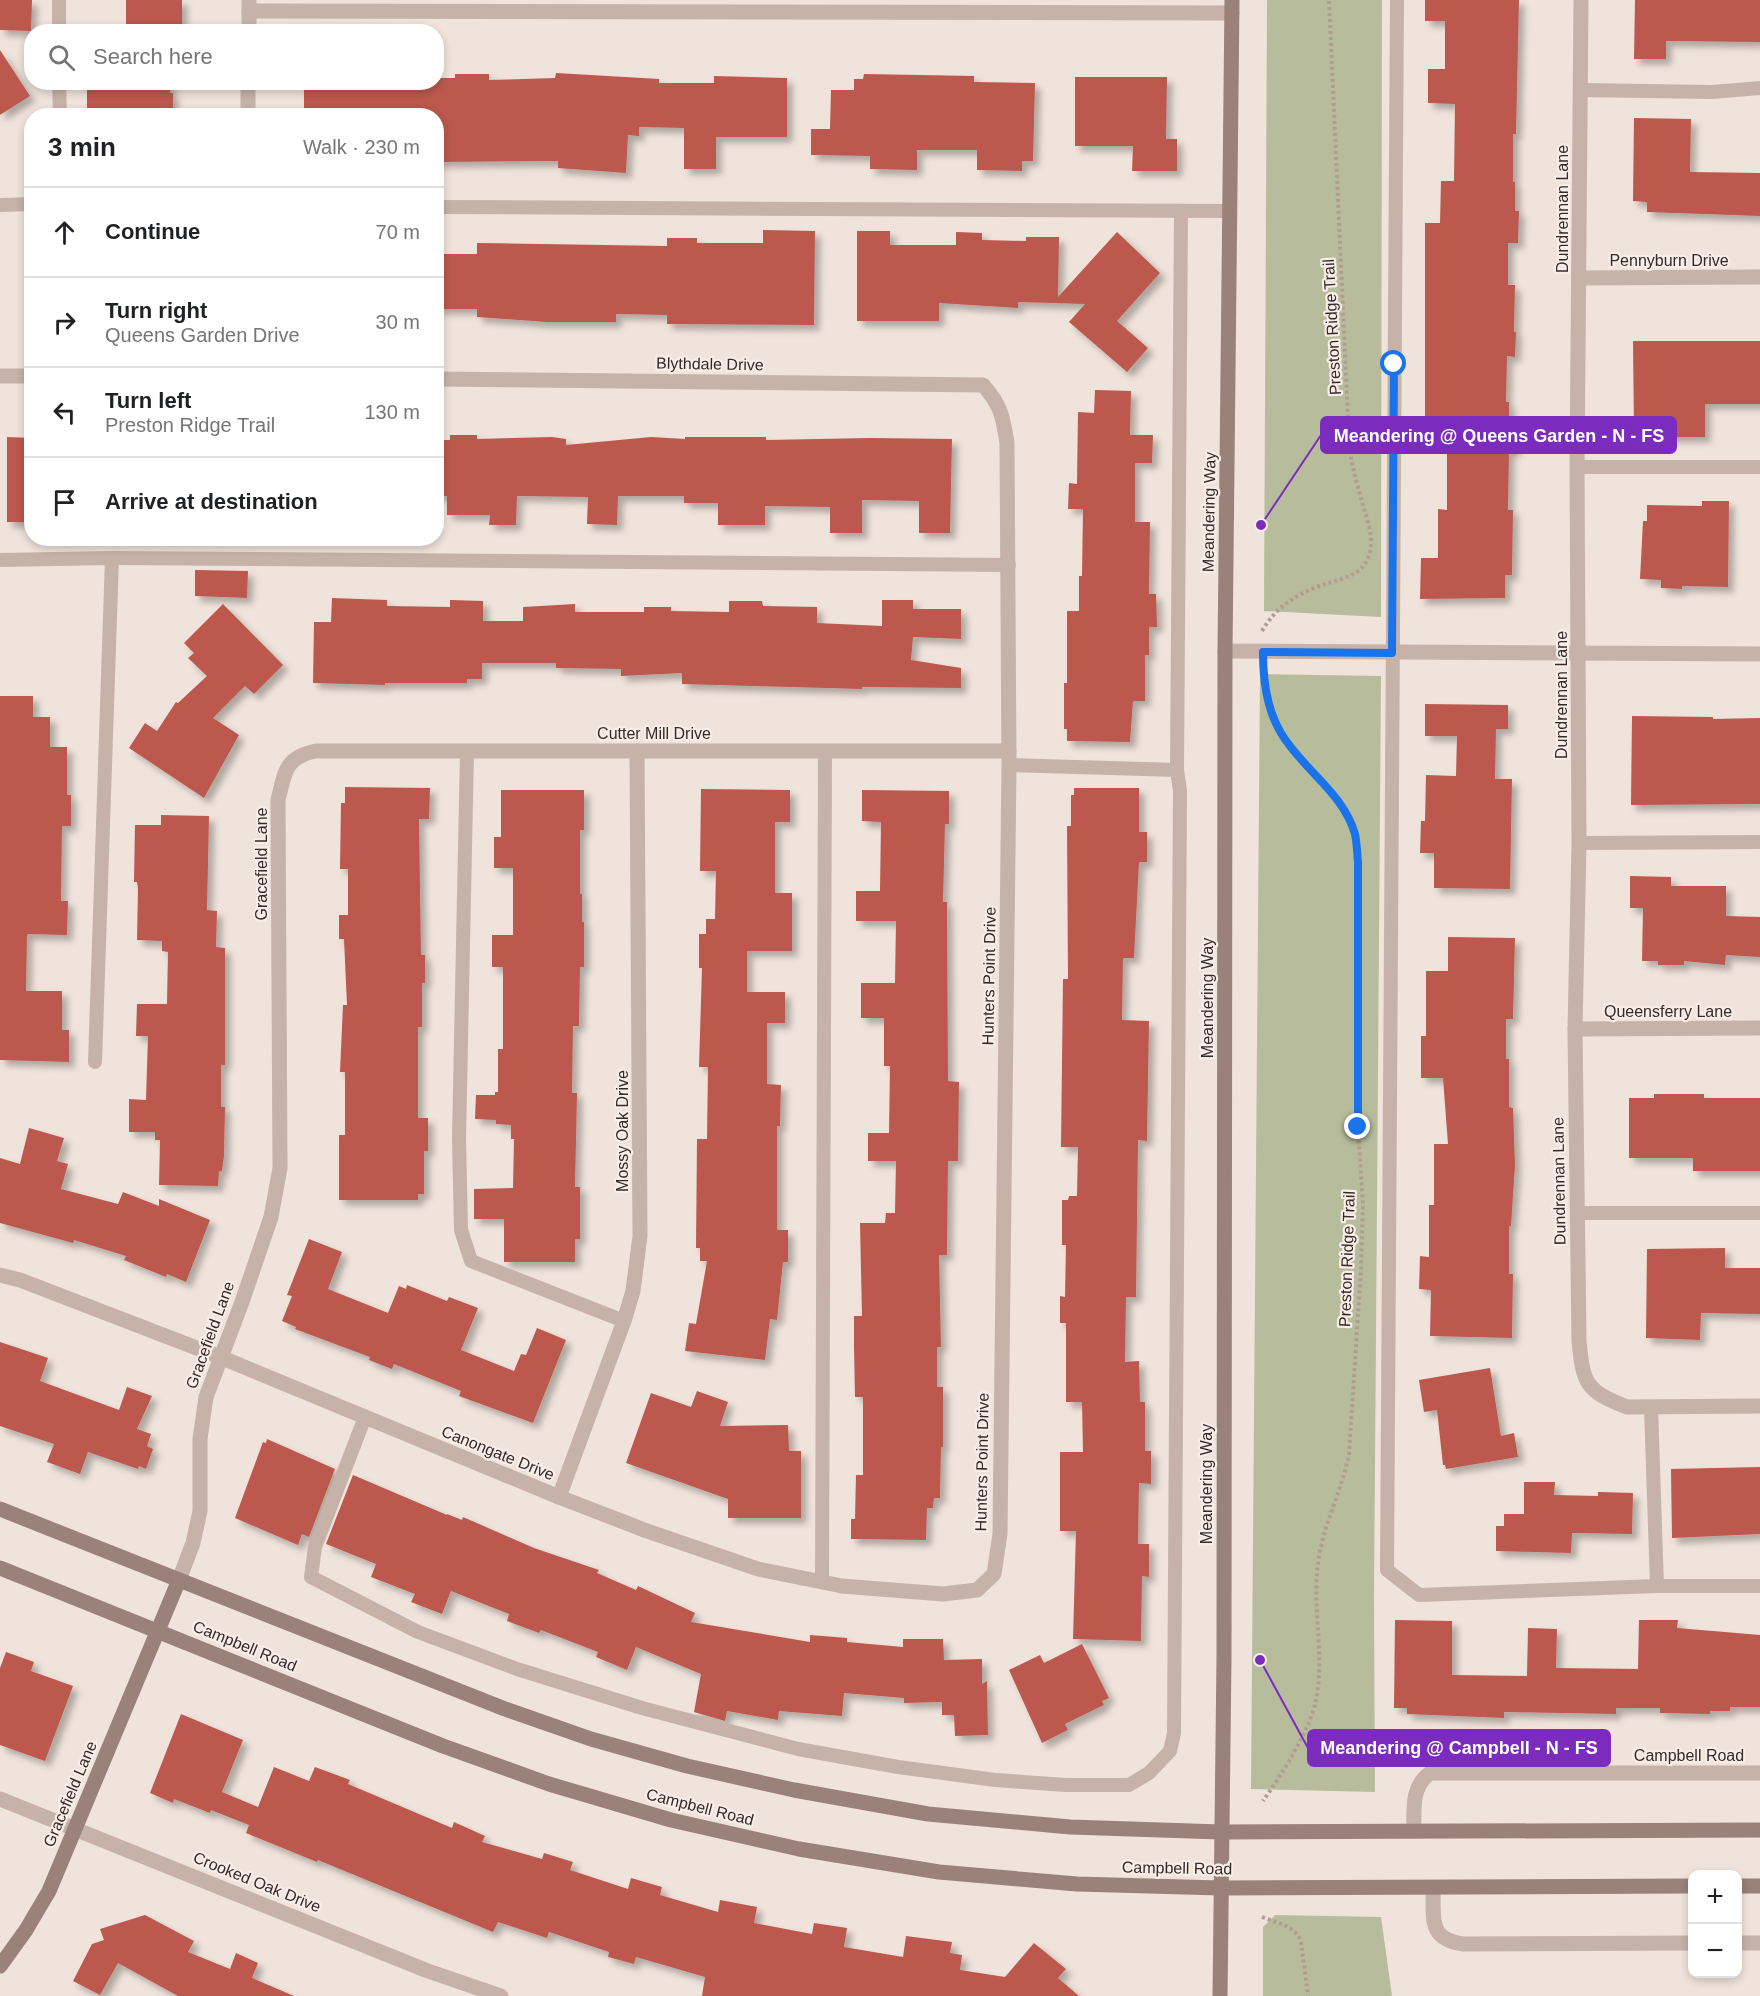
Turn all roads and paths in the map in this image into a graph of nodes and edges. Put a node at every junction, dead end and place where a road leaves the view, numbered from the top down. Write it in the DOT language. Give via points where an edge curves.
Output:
graph roads {
  1 [pos="59,0"];
  2 [pos="1329,0"];
  3 [pos="1397,0"];
  4 [pos="1581,0"];
  5 [pos="249,6"];
  6 [pos="1232,6"];
  7 [pos="59,24"];
  8 [pos="249,24"];
  9 [pos="1760,88"];
  10 [pos="59,90"];
  11 [pos="248,90"];
  12 [pos="1581,90"];
  13 [pos="60,108"];
  14 [pos="248,108"];
  15 [pos="24,204"];
  16 [pos="0,205"];
  17 [pos="444,207"];
  18 [pos="1181,211"];
  19 [pos="1230,211"];
  20 [pos="1760,277"];
  21 [pos="1579,278"];
  22 [pos="0,376"];
  23 [pos="24,376"];
  24 [pos="444,379"];
  25 [pos="983,385"];
  26 [pos="1577,467"];
  27 [pos="1760,467"];
  28 [pos="112,558"];
  29 [pos="0,560"];
  30 [pos="1009,565"];
  31 [pos="1225,651"];
  32 [pos="1263,652"];
  33 [pos="1392,653"];
  34 [pos="1579,653"];
  35 [pos="1760,654"];
  36 [pos="467,751"];
  37 [pos="637,751"];
  38 [pos="825,751"];
  39 [pos="299,754"];
  40 [pos="1009,758"];
  41 [pos="1177,770"];
  42 [pos="1760,842"];
  43 [pos="1578,843"];
  44 [pos="1760,1028"];
  45 [pos="1575,1029"];
  46 [pos="95,1062"];
  47 [pos="1577,1213"];
  48 [pos="1760,1213"];
  49 [pos="0,1275"];
  50 [pos="624,1321"];
  51 [pos="220,1358"];
  52 [pos="1760,1406"];
  53 [pos="1651,1407"];
  54 [pos="365,1417"];
  55 [pos="559,1497"];
  56 [pos="0,1509"];
  57 [pos="0,1568"];
  58 [pos="994,1574"];
  59 [pos="179,1580"];
  60 [pos="822,1582"];
  61 [pos="1657,1586"];
  62 [pos="1760,1586"];
  63 [pos="157,1631"];
  64 [pos="1760,1773"];
  65 [pos="0,1799"];
  66 [pos="1263,1801"];
  67 [pos="75,1828"];
  68 [pos="1760,1830"];
  69 [pos="1414,1831"];
  70 [pos="1221,1832"];
  71 [pos="1688,1886"];
  72 [pos="1742,1886"];
  73 [pos="1760,1886"];
  74 [pos="1220,1888"];
  75 [pos="1433,1888"];
  76 [pos="1262,1917"];
  77 [pos="1688,1943"];
  78 [pos="1742,1943"];
  79 [pos="1760,1943"];
  80 [pos="0,1966"];
  81 [pos="501,1996"];
  82 [pos="1220,1996"];
  83 [pos="1308,1996"];
  1 -- 7 [label="lane"];
  2 -- 32 [label="path, Preston Ridge Trail" via="1349,442 1370,529 1370,555 1363,568 1350,576 1312,588 1282,606 1262,631"];
  3 -- 33 [label="lane"];
  4 -- 12 [label="street, Dundrennan Lane"];
  5 -- 6 [label="street"];
  5 -- 8 [label="street"];
  6 -- 19 [label="main road, Meandering Way"];
  9 -- 12 [label="lane" via="1712,92"];
  10 -- 13 [label="lane"];
  11 -- 14 [label="street"];
  12 -- 21 [label="street, Dundrennan Lane"];
  15 -- 16 [label="lane"];
  17 -- 18 [label="lane"];
  18 -- 19 [label="lane"];
  18 -- 41 [label="lane"];
  19 -- 31 [label="main road, Meandering Way"];
  20 -- 21 [label="street, Pennyburn Drive"];
  21 -- 26 [label="street, Dundrennan Lane"];
  22 -- 23 [label="street"];
  24 -- 25 [label="street, Blythdale Drive"];
  25 -- 30 [label="street, Hunters Point Drive" via="996,399 1007,443"];
  26 -- 27 [label="lane"];
  26 -- 34 [label="street, Dundrennan Lane"];
  28 -- 29 [label="lane"];
  28 -- 30 [label="lane"];
  28 -- 46 [label="lane"];
  30 -- 40 [label="street, Hunters Point Drive"];
  31 -- 32 [label="street"];
  31 -- 70 [label="main road, Meandering Way"];
  32 -- 33 [label="street"];
  32 -- 66 [label="path, Preston Ridge Trail" via="1271,712 1281,734 1328,788 1355,834 1358,1127 1363,1206 1348,1454 1317,1564 1316,1701 1309,1722"];
  33 -- 34 [label="street"];
  33 -- 61 [label="lane" via="1387,1570 1419,1595"];
  34 -- 35 [label="street"];
  34 -- 43 [label="street, Dundrennan Lane"];
  36 -- 37 [label="street, Cutter Mill Drive"];
  36 -- 39 [label="street, Cutter Mill Drive"];
  36 -- 50 [label="lane" via="459,1138 461,1230 471,1261"];
  37 -- 38 [label="street, Cutter Mill Drive"];
  37 -- 50 [label="street, Mossy Oak Drive" via="640,1236 633,1291"];
  38 -- 40 [label="street, Cutter Mill Drive"];
  38 -- 60 [label="lane"];
  39 -- 51 [label="street, Gracefield Lane" via="286,769 278,800 280,1168 271,1217"];
  40 -- 41 [label="lane"];
  40 -- 58 [label="street, Hunters Point Drive" via="1000,1534"];
  41 -- 54 [label="lane" via="1180,803 1174,1733 1170,1751 1149,1773 1129,1785 1066,1785 995,1780 798,1749 642,1708 418,1632 311,1576 315,1547"];
  42 -- 43 [label="lane"];
  43 -- 45 [label="street, Dundrennan Lane"];
  44 -- 45 [label="street, Queensferry Lane"];
  45 -- 47 [label="street, Dundrennan Lane"];
  47 -- 48 [label="lane"];
  47 -- 53 [label="street, Dundrennan Lane" via="1581,1367 1591,1388 1610,1400 1627,1407"];
  49 -- 51 [label="street, Canongate Drive"];
  50 -- 55 [label="street, Mossy Oak Drive"];
  51 -- 54 [label="street, Canongate Drive"];
  51 -- 59 [label="street, Gracefield Lane" via="206,1397 200,1511"];
  52 -- 53 [label="street"];
  53 -- 61 [label="lane"];
  54 -- 55 [label="street, Canongate Drive"];
  55 -- 60 [label="street, Canongate Drive" via="758,1569"];
  56 -- 59 [label="main road"];
  57 -- 63 [label="main road, Campbell Road"];
  58 -- 60 [label="street, Canongate Drive" via="977,1590 943,1594"];
  59 -- 63 [label="main road, Gracefield Lane"];
  59 -- 70 [label="main road" via="506,1709 591,1739 687,1766 928,1814 1070,1827"];
  61 -- 62 [label="lane"];
  63 -- 67 [label="main road, Gracefield Lane"];
  63 -- 74 [label="main road, Campbell Road" via="443,1746 549,1784 671,1820 799,1849 939,1872 1077,1884"];
  64 -- 69 [label="street, Campbell Road" via="1430,1773 1421,1780 1416,1792"];
  65 -- 67 [label="street, Crooked Oak Drive"];
  67 -- 80 [label="main road, Gracefield Lane" via="49,1891"];
  67 -- 81 [label="street, Crooked Oak Drive" via="428,1971"];
  68 -- 69 [label="main road"];
  69 -- 70 [label="main road"];
  70 -- 74 [label="main road, Meandering Way"];
  71 -- 75 [label="main road, Campbell Road"];
  72 -- 73 [label="main road"];
  74 -- 75 [label="main road, Campbell Road"];
  74 -- 82 [label="main road, Meandering Way"];
  75 -- 77 [label="street" via="1434,1922 1439,1935 1450,1942"];
  76 -- 83 [label="path" via="1297,1933"];
  78 -- 79 [label="street"];
}
